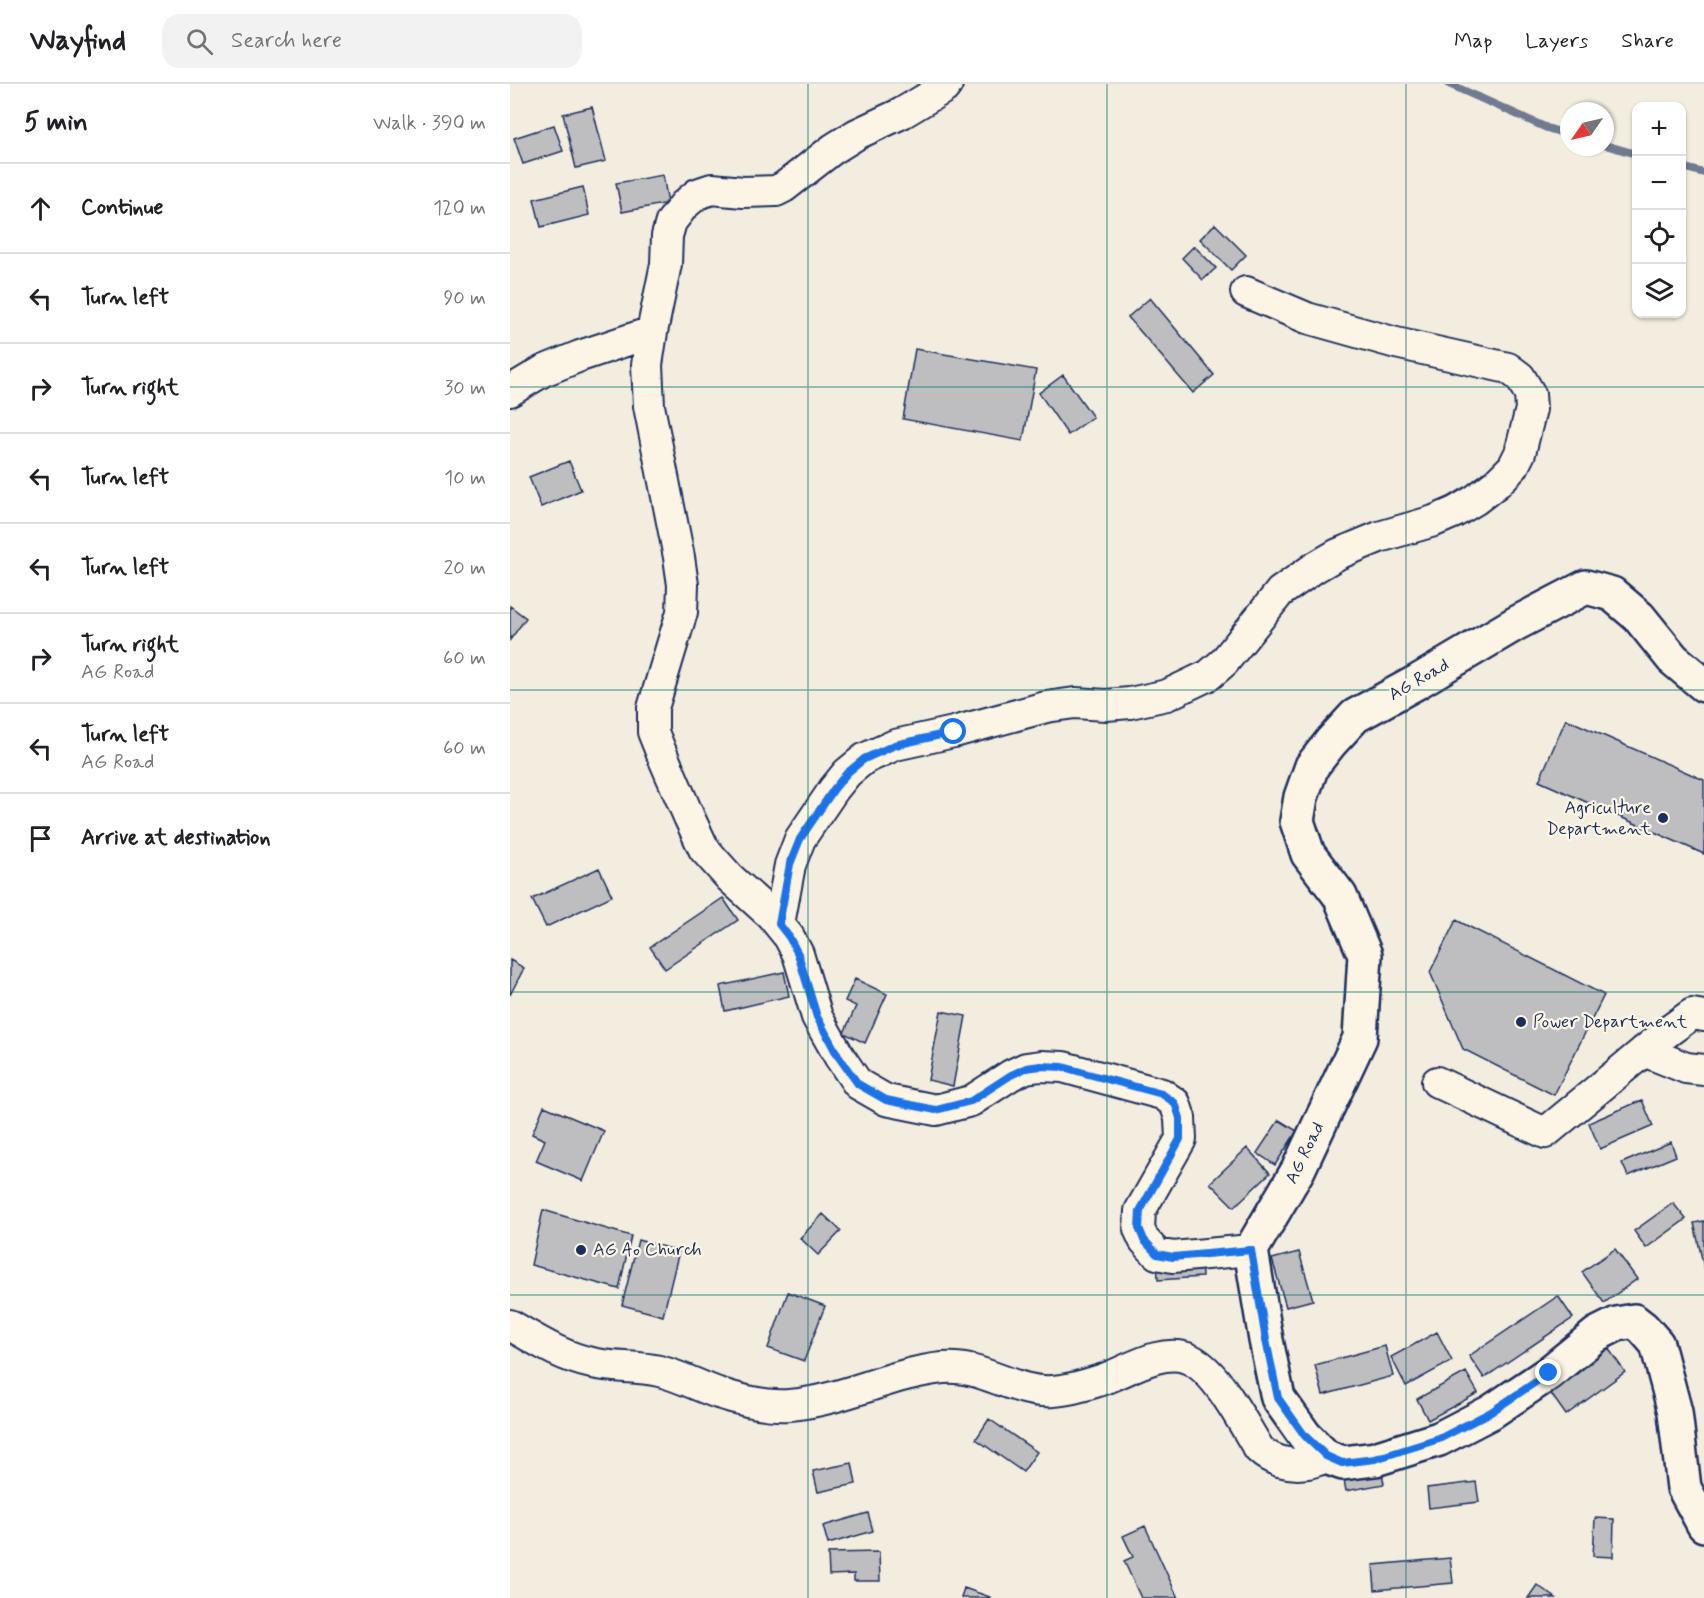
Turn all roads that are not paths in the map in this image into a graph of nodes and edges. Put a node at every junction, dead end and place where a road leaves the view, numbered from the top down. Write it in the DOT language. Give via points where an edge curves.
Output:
graph roads {
  1 [pos="947,84"];
  2 [pos="1246,292"];
  3 [pos="652,332"];
  4 [pos="510,391"];
  5 [pos="1704,685"];
  6 [pos="779,924"];
  7 [pos="1704,1016"];
  8 [pos="1644,1051"];
  9 [pos="1704,1070"];
  10 [pos="1437,1082"];
  11 [pos="1251,1250"];
  12 [pos="510,1325"];
  13 [pos="1326,1456"];
  14 [pos="1704,1525"];
  1 -- 3 [label="street" via="833,149 776,191 712,189 697,194 671,222"];
  2 -- 6 [label="street" via="1307,318 1508,368 1520,377 1530,394 1531,409 1513,467 1455,512 1338,554 1304,575 1280,592 1224,662 1185,687 1130,703 1046,707 895,745 864,759 834,789 800,839 790,864"];
  3 -- 4 [label="street" via="543,371"];
  3 -- 6 [label="street" via="647,364 649,406 683,585 682,612 653,708 653,732 705,849"];
  5 -- 11 [label="main road, AG Road" via="1673,659 1639,617 1612,594 1586,587 1355,716 1318,758 1301,797 1297,821 1308,854 1340,896 1365,956 1359,1038 1299,1170"];
  6 -- 11 [label="street" via="798,954 817,1017 858,1084 886,1100 936,1110 971,1101 1011,1075 1041,1066 1063,1067 1162,1094 1175,1103 1180,1139 1140,1211 1139,1228 1144,1240 1157,1254 1173,1257"];
  7 -- 8 [label="street" via="1692,1014"];
  8 -- 9 [label="street" via="1686,1068"];
  8 -- 10 [label="street" via="1545,1133"];
  11 -- 13 [label="main road" via="1278,1398 1305,1436"];
  12 -- 13 [label="street" via="566,1356 594,1364 659,1371 752,1402 788,1405 944,1368 966,1369 1025,1389 1052,1391 1102,1380 1157,1357 1187,1358 1213,1378 1267,1458 1308,1463"];
  13 -- 14 [label="main road" via="1342,1463 1375,1459 1439,1439 1491,1412 1597,1334 1634,1321 1657,1344 1675,1412 1684,1488"];
}
